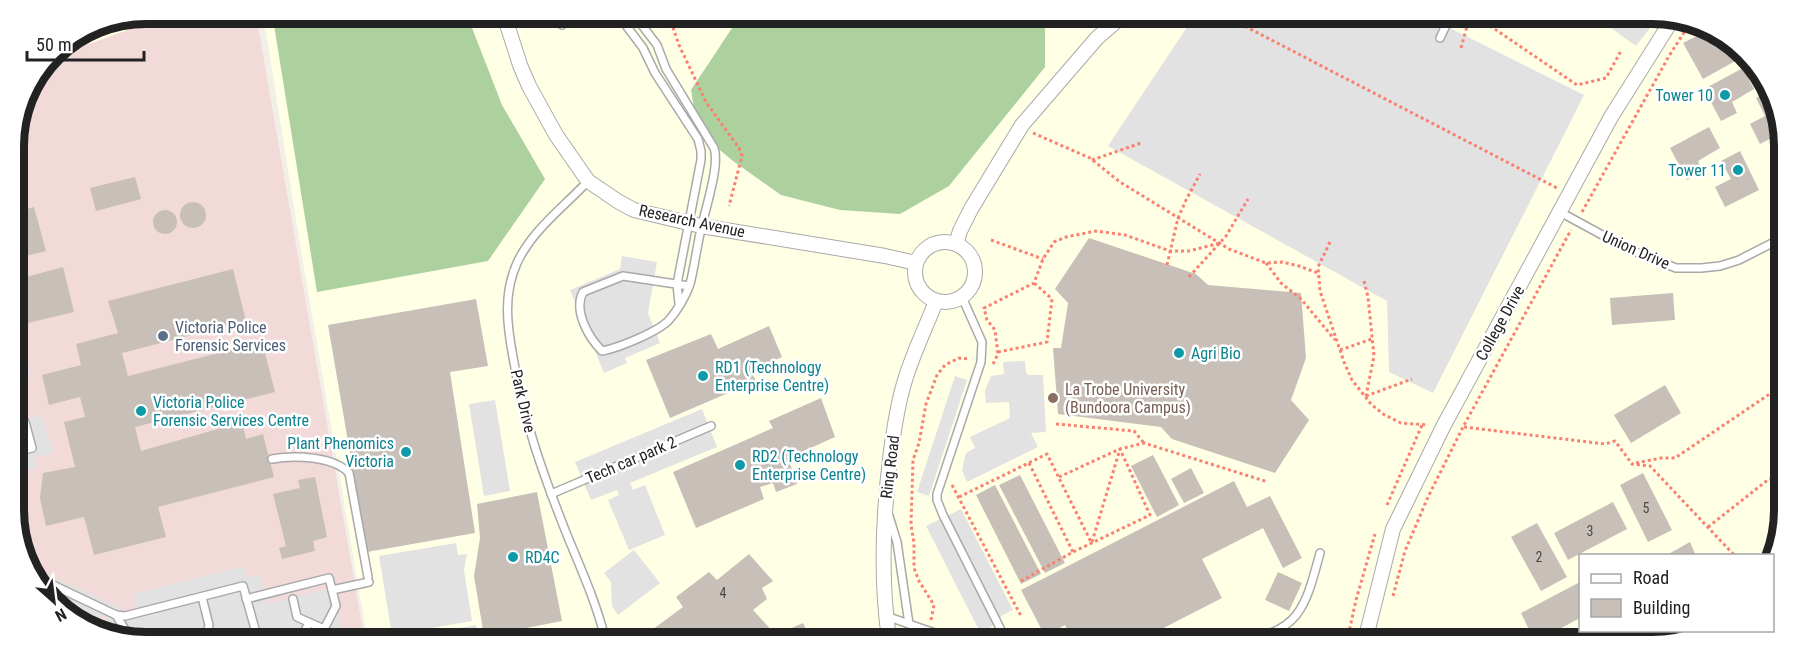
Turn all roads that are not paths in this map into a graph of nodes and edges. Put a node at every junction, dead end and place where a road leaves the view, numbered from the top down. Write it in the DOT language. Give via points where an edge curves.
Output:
graph roads {
  1 [pos="507,24"];
  2 [pos="625,24"];
  3 [pos="641,24"];
  4 [pos="1113,24"];
  5 [pos="1447,24"];
  6 [pos="1669,25"];
  7 [pos="1440,38"];
  8 [pos="588,181"];
  9 [pos="1560,212"];
  10 [pos="695,225"];
  11 [pos="1774,242"];
  12 [pos="956,244"];
  13 [pos="916,263"];
  14 [pos="677,284"];
  15 [pos="689,286"];
  16 [pos="962,297"];
  17 [pos="936,301"];
  18 [pos="679,306"];
  19 [pos="25,422"];
  20 [pos="711,426"];
  21 [pos="24,450"];
  22 [pos="272,459"];
  23 [pos="550,494"];
  24 [pos="886,504"];
  25 [pos="1320,554"];
  26 [pos="47,582"];
  27 [pos="332,590"];
  28 [pos="202,597"];
  29 [pos="246,599"];
  30 [pos="293,599"];
  31 [pos="116,615"];
  32 [pos="886,616"];
  33 [pos="309,623"];
  34 [pos="909,624"];
  35 [pos="125,630"];
  36 [pos="207,632"];
  37 [pos="255,632"];
  38 [pos="304,632"];
  39 [pos="322,632"];
  40 [pos="324,632"];
  41 [pos="603,632"];
  42 [pos="888,632"];
  43 [pos="933,632"];
  44 [pos="1001,632"];
  45 [pos="1276,632"];
  46 [pos="1367,632"];
  1 -- 8 [label="street, Research Avenue" via="529,86"];
  2 -- 10 [label="lane" via="698,139 701,160"];
  3 -- 10 [label="lane" via="657,45 666,69 716,153 712,180"];
  4 -- 12 [label="street" via="1021,127 971,208"];
  5 -- 7 [label="lane"];
  6 -- 9 [label="street, College Drive" via="1611,117"];
  8 -- 10 [label="street, Research Avenue" via="634,210"];
  8 -- 23 [label="lane, Park Drive" via="529,243 517,262 507,302 507,325 521,398"];
  9 -- 11 [label="lane, Union Drive" via="1628,249 1676,268 1720,266"];
  9 -- 46 [label="street, College Drive" via="1444,425 1393,529"];
  10 -- 13 [label="street, Research Avenue"];
  10 -- 14 [label="lane"];
  10 -- 15 [label="lane"];
  12 -- 13 [label="street" via="936,244"];
  12 -- 16 [label="street" via="970,255 974,264 974,282"];
  13 -- 17 [label="street" via="916,282 921,291"];
  14 -- 15 [label="lane"];
  14 -- 18 [label="lane"];
  14 -- 18 [label="lane" via="617,277 583,292 581,314 586,330 602,351 661,327"];
  15 -- 18 [label="lane"];
  16 -- 17 [label="street" via="945,303"];
  16 -- 44 [label="lane" via="982,342 981,362 937,500"];
  17 -- 24 [label="street, Ring Road" via="902,389"];
  19 -- 21 [label="lane" via="32,448"];
  20 -- 23 [label="lane, Tech car park 2"];
  22 -- 27 [label="lane" via="288,456 331,462 349,472 368,580"];
  23 -- 41 [label="lane, Park Drive"];
  24 -- 32 [label="street, Ring Road"];
  24 -- 34 [label="lane" via="897,542"];
  25 -- 45 [label="lane" via="1308,597 1294,619"];
  26 -- 31 [label="lane"];
  27 -- 29 [label="lane" via="329,578"];
  27 -- 40 [label="lane" via="336,606"];
  28 -- 29 [label="lane" via="243,586"];
  28 -- 31 [label="lane" via="136,615"];
  28 -- 36 [label="lane"];
  29 -- 37 [label="lane"];
  30 -- 33 [label="lane" via="297,617"];
  31 -- 35 [label="lane"];
  32 -- 34 [label="lane"];
  32 -- 42 [label="street, Ring Road"];
  33 -- 38 [label="lane"];
  33 -- 39 [label="lane"];
  34 -- 43 [label="lane"];
}
